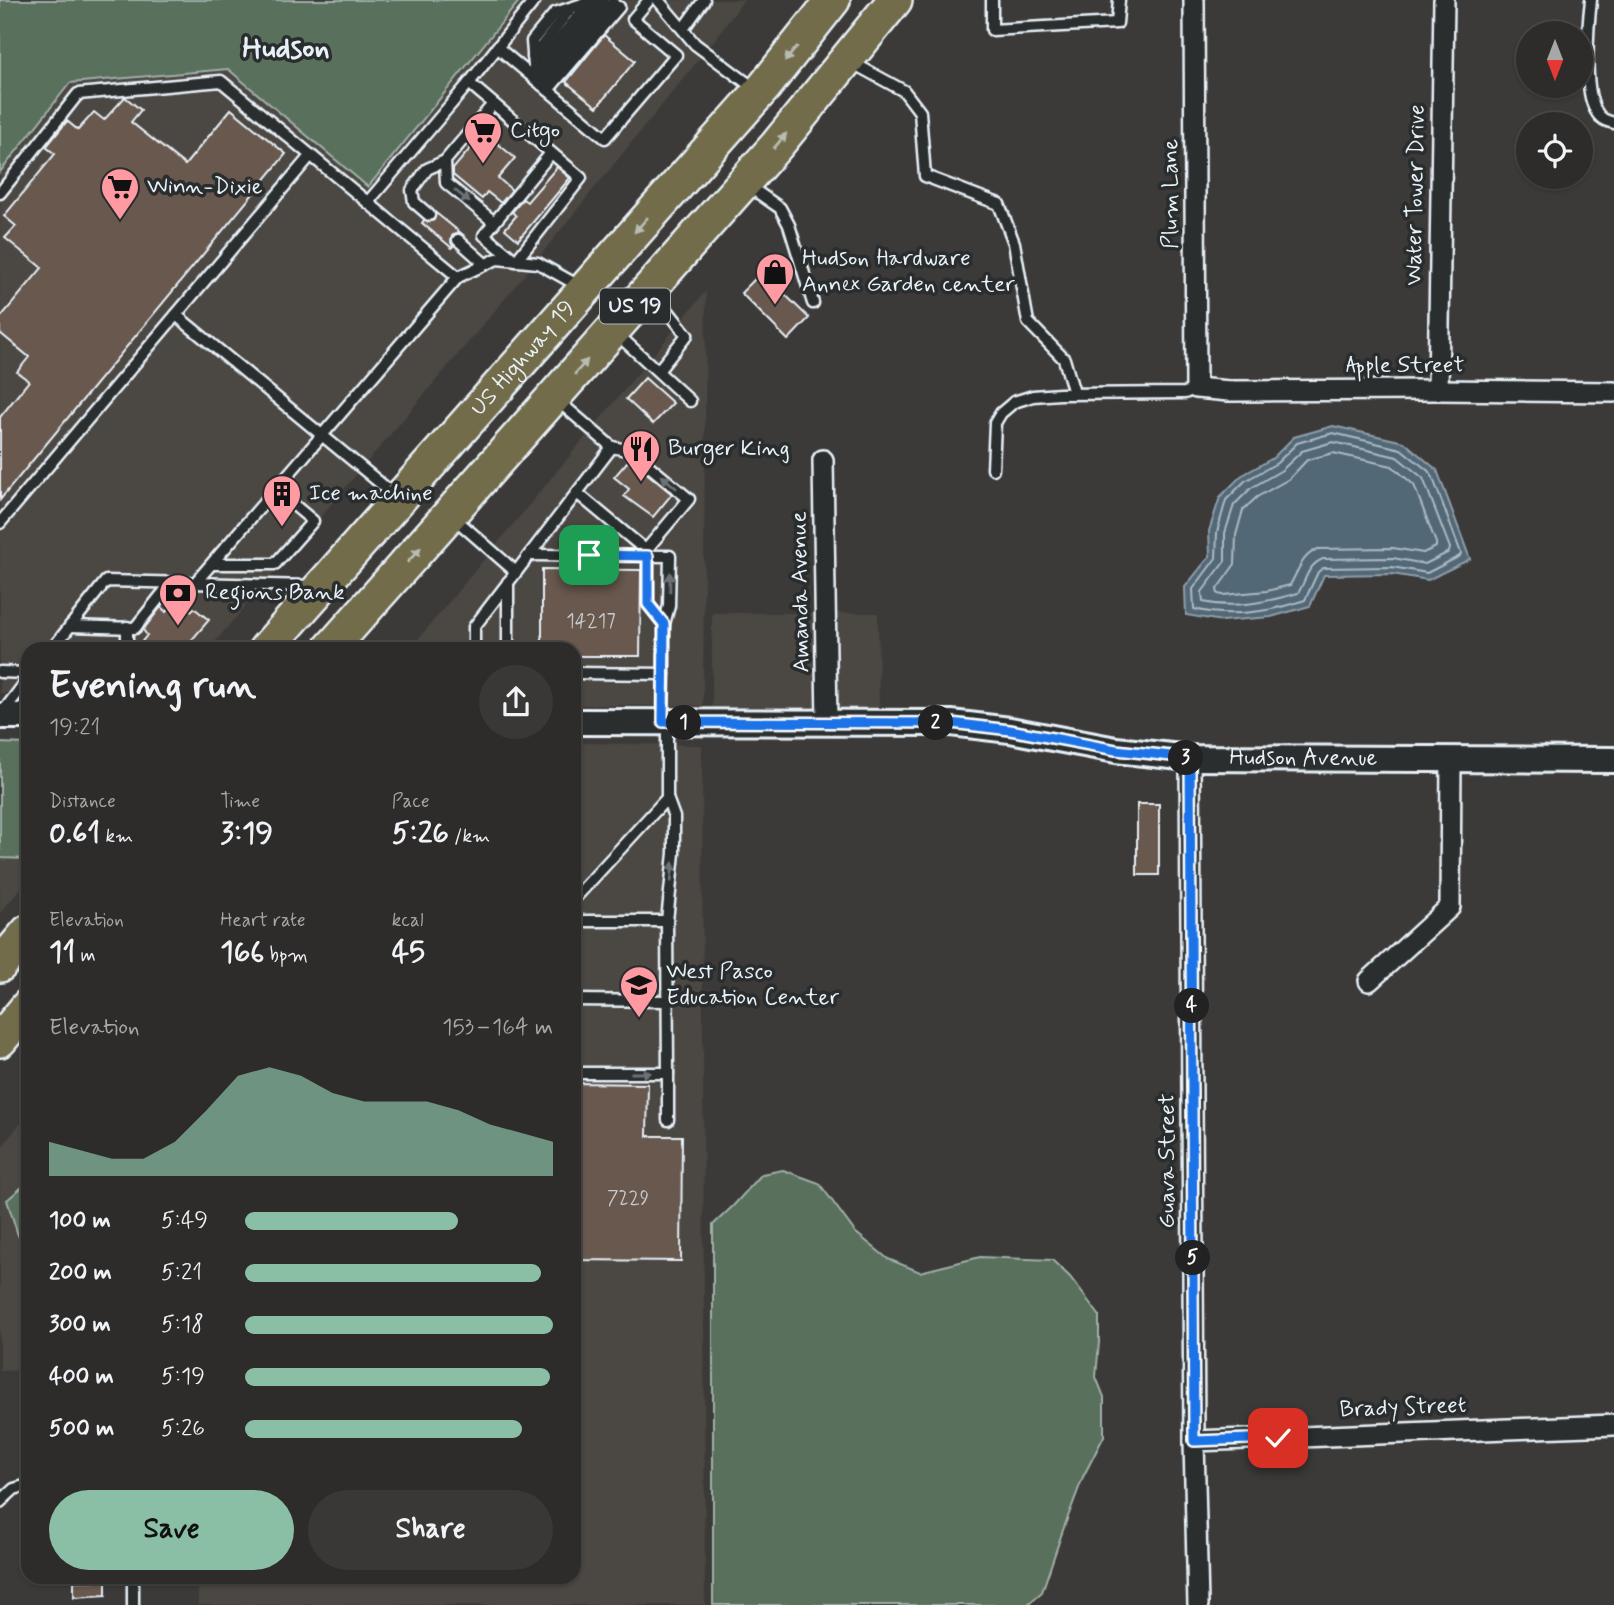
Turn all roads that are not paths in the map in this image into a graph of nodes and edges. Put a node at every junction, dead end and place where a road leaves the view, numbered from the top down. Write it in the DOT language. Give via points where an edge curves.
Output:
graph roads {
  1 [pos="535,0"];
  2 [pos="649,0"];
  3 [pos="658,0"];
  4 [pos="704,0"];
  5 [pos="833,0"];
  6 [pos="874,0"];
  7 [pos="895,0"];
  8 [pos="992,0"];
  9 [pos="1119,0"];
  10 [pos="1194,0"];
  11 [pos="1444,0"];
  12 [pos="1591,0"];
  13 [pos="593,1"];
  14 [pos="612,2"];
  15 [pos="634,19"];
  16 [pos="683,29"];
  17 [pos="497,47"];
  18 [pos="848,60"];
  19 [pos="540,81"];
  20 [pos="469,83"];
  21 [pos="759,92"];
  22 [pos="493,104"];
  23 [pos="1614,123"];
  24 [pos="551,153"];
  25 [pos="311,155"];
  26 [pos="445,161"];
  27 [pos="744,183"];
  28 [pos="0,193"];
  29 [pos="368,202"];
  30 [pos="429,215"];
  31 [pos="494,222"];
  32 [pos="458,240"];
  33 [pos="516,261"];
  34 [pos="485,264"];
  35 [pos="457,277"];
  36 [pos="585,289"];
  37 [pos="650,289"];
  38 [pos="813,303"];
  39 [pos="176,315"];
  40 [pos="613,330"];
  41 [pos="658,371"];
  42 [pos="1196,388"];
  43 [pos="1438,390"];
  44 [pos="1074,393"];
  45 [pos="1614,393"];
  46 [pos="554,397"];
  47 [pos="690,401"];
  48 [pos="322,435"];
  49 [pos="612,447"];
  50 [pos="823,460"];
  51 [pos="993,469"];
  52 [pos="276,490"];
  53 [pos="577,492"];
  54 [pos="400,499"];
  55 [pos="450,514"];
  56 [pos="0,523"];
  57 [pos="649,554"];
  58 [pos="529,555"];
  59 [pos="212,564"];
  60 [pos="516,572"];
  61 [pos="509,582"];
  62 [pos="171,583"];
  63 [pos="195,583"];
  64 [pos="322,587"];
  65 [pos="368,606"];
  66 [pos="664,624"];
  67 [pos="70,626"];
  68 [pos="127,627"];
  69 [pos="57,642"];
  70 [pos="127,642"];
  71 [pos="273,642"];
  72 [pos="336,642"];
  73 [pos="364,642"];
  74 [pos="474,642"];
  75 [pos="508,642"];
  76 [pos="0,672"];
  77 [pos="21,673"];
  78 [pos="581,673"];
  79 [pos="664,674"];
  80 [pos="21,688"];
  81 [pos="0,716"];
  82 [pos="21,716"];
  83 [pos="581,722"];
  84 [pos="665,722"];
  85 [pos="827,724"];
  86 [pos="1190,758"];
  87 [pos="1451,758"];
  88 [pos="1614,760"];
  89 [pos="667,798"];
  90 [pos="581,891"];
  91 [pos="581,921"];
  92 [pos="667,921"];
  93 [pos="21,940"];
  94 [pos="0,965"];
  95 [pos="1369,981"];
  96 [pos="581,1000"];
  97 [pos="668,1001"];
  98 [pos="581,1073"];
  99 [pos="668,1073"];
  100 [pos="668,1120"];
  101 [pos="1614,1425"];
  102 [pos="1194,1441"];
  103 [pos="21,1487"];
  104 [pos="0,1502"];
  105 [pos="133,1584"];
  106 [pos="133,1605"];
  107 [pos="1198,1605"];
  1 -- 17 [label="lane"];
  2 -- 15 [label="lane"];
  3 -- 16 [label="lane"];
  4 -- 16 [label="lane"];
  5 -- 21 [label="highway, US Highway 19 / US 19, one-way"];
  6 -- 18 [label="highway"];
  7 -- 18 [label="highway, US Highway 19 / US 19"];
  8 -- 9 [label="lane" via="992,30 1117,23"];
  10 -- 42 [label="street, Plum Lane"];
  11 -- 43 [label="street, Water Tower Drive"];
  12 -- 23 [label="lane" via="1588,78 1592,103 1605,121"];
  13 -- 19 [label="lane"];
  13 -- 19 [label="lane" via="555,13 532,41"];
  14 -- 15 [label="lane"];
  14 -- 19 [label="lane"];
  14 -- 19 [label="lane"];
  15 -- 19 [label="lane" via="676,55 605,138"];
  16 -- 21 [label="lane" via="695,44"];
  17 -- 19 [label="lane"];
  17 -- 20 [label="lane"];
  27 -- 18 [label="highway, US Highway 19 / US 19, one-way"];
  18 -- 44 [label="lane" via="904,91 920,112 925,176 999,204 1014,243 1028,323 1064,359"];
  20 -- 22 [label="lane"];
  20 -- 29 [label="lane"];
  21 -- 36 [label="highway, US Highway 19 / US 19, one-way"];
  22 -- 24 [label="lane"];
  22 -- 26 [label="lane"];
  24 -- 31 [label="lane"];
  24 -- 33 [label="lane" via="582,178"];
  25 -- 28 [label="lane" via="221,81 78,94"];
  25 -- 29 [label="lane"];
  25 -- 39 [label="lane"];
  26 -- 30 [label="lane" via="427,169 412,190 414,202"];
  26 -- 31 [label="lane, one-way" via="446,183"];
  27 -- 37 [label="highway, US Highway 19 / US 19"];
  27 -- 38 [label="lane" via="780,208"];
  29 -- 35 [label="lane"];
  31 -- 33 [label="lane" via="484,235"];
  32 -- 34 [label="lane"];
  33 -- 34 [label="lane" via="497,259"];
  33 -- 36 [label="lane" via="538,263"];
  34 -- 35 [label="lane"];
  35 -- 48 [label="lane"];
  36 -- 54 [label="highway, US Highway 19 / US 19"];
  37 -- 40 [label="highway, US Highway 19 / US 19"];
  37 -- 41 [label="lane" via="687,335"];
  39 -- 48 [label="lane"];
  39 -- 56 [label="lane"];
  40 -- 41 [label="lane"];
  46 -- 40 [label="highway, US Highway 19 / US 19, one-way"];
  41 -- 47 [label="lane"];
  42 -- 43 [label="street, Apple Street"];
  42 -- 44 [label="lane" via="1185,393"];
  43 -- 45 [label="street, Apple Street"];
  44 -- 51 [label="lane" via="1033,396 1014,402 1001,413 995,423"];
  46 -- 49 [label="lane"];
  46 -- 55 [label="highway, US Highway 19 / US 19"];
  48 -- 52 [label="lane"];
  48 -- 54 [label="lane"];
  49 -- 53 [label="lane"];
  57 -- 49 [label="lane, one-way" via="689,499 631,451"];
  50 -- 85 [label="street, Amanda Avenue"];
  52 -- 59 [label="lane"];
  52 -- 59 [label="lane" via="313,521 275,564"];
  53 -- 57 [label="lane"];
  53 -- 58 [label="lane"];
  54 -- 64 [label="highway, US Highway 19 / US 19"];
  55 -- 60 [label="lane"];
  65 -- 55 [label="highway, US Highway 19 / US 19, one-way"];
  57 -- 58 [label="lane"];
  57 -- 66 [label="lane" via="648,604"];
  66 -- 57 [label="lane, one-way" via="670,556"];
  58 -- 60 [label="lane"];
  59 -- 63 [label="lane"];
  60 -- 61 [label="lane"];
  61 -- 74 [label="lane" via="474,627"];
  61 -- 75 [label="lane"];
  62 -- 63 [label="lane"];
  62 -- 67 [label="lane" via="106,581"];
  62 -- 68 [label="lane" via="135,628"];
  63 -- 64 [label="lane"];
  64 -- 71 [label="highway, US Highway 19 / US 19"];
  65 -- 72 [label="highway, US Highway 19 / US 19"];
  65 -- 73 [label="highway"];
  66 -- 79 [label="lane"];
  67 -- 68 [label="lane"];
  67 -- 69 [label="lane"];
  68 -- 70 [label="lane"];
  76 -- 77 [label="lane"];
  78 -- 79 [label="lane"];
  79 -- 84 [label="lane"];
  80 -- 81 [label="lane"];
  81 -- 82 [label="street"];
  83 -- 84 [label="street, Hudson Avenue"];
  84 -- 85 [label="street, Hudson Avenue"];
  84 -- 89 [label="lane"];
  85 -- 86 [label="street, Hudson Avenue" via="951,723"];
  86 -- 87 [label="street, Hudson Avenue"];
  86 -- 102 [label="street, Guava Street"];
  87 -- 88 [label="street, Hudson Avenue"];
  87 -- 95 [label="street" via="1450,907"];
  89 -- 90 [label="lane"];
  92 -- 89 [label="lane, one-way" via="674,853 674,817"];
  91 -- 92 [label="lane"];
  92 -- 97 [label="lane"];
  93 -- 94 [label="highway"];
  96 -- 97 [label="lane"];
  97 -- 99 [label="lane"];
  98 -- 99 [label="lane, one-way"];
  99 -- 100 [label="lane"];
  101 -- 102 [label="street, Brady Street"];
  102 -- 107 [label="street, Guava Street"];
  103 -- 104 [label="lane"];
  105 -- 106 [label="lane"];
}
